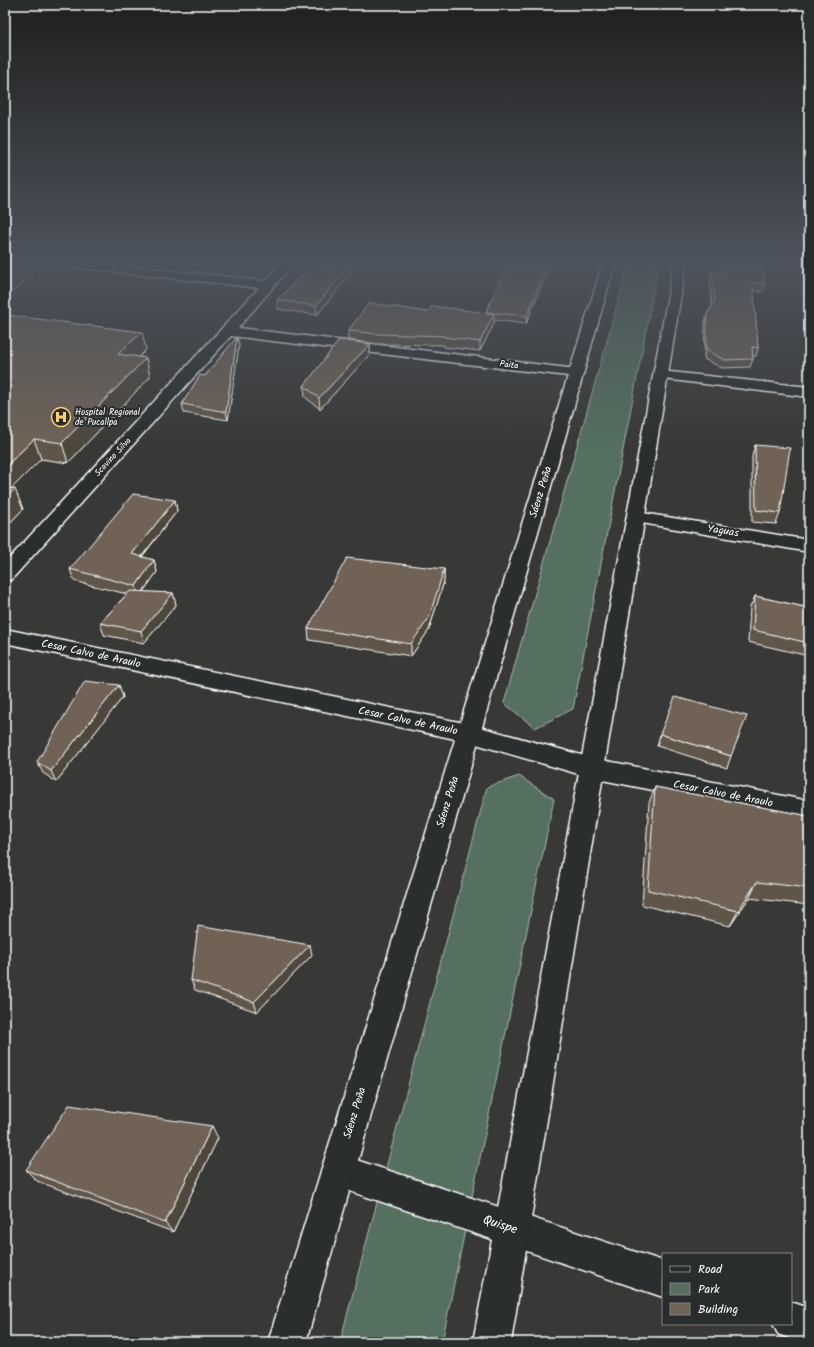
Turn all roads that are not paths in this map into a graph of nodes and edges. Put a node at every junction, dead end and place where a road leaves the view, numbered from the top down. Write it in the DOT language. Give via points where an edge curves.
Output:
graph roads {
  1 [pos="232,326"];
  2 [pos="590,326"];
  3 [pos="669,326"];
  4 [pos="228,331"];
  5 [pos="576,373"];
  6 [pos="661,375"];
  7 [pos="809,392"];
  8 [pos="636,517"];
  9 [pos="809,546"];
  10 [pos="5,574"];
  11 [pos="5,636"];
  12 [pos="469,733"];
  13 [pos="592,768"];
  14 [pos="809,811"];
  15 [pos="338,1171"];
  16 [pos="512,1228"];
  17 [pos="662,1278"];
  18 [pos="792,1321"];
  19 [pos="809,1327"];
  20 [pos="287,1342"];
  21 [pos="492,1342"];
  1 -- 4 [label="street, Scavino Silva"];
  2 -- 5 [label="street, Sáenz Peña"];
  3 -- 6 [label="street"];
  4 -- 5 [label="street, Paita"];
  4 -- 10 [label="street, Scavino Silva"];
  5 -- 12 [label="street, Sáenz Peña"];
  6 -- 7 [label="street"];
  6 -- 8 [label="street"];
  8 -- 9 [label="street, Yaguas"];
  8 -- 13 [label="street"];
  11 -- 12 [label="street, Cesar Calvo de Araulo"];
  12 -- 13 [label="street, Cesar Calvo de Araulo"];
  12 -- 15 [label="street, Sáenz Peña"];
  13 -- 14 [label="street, Cesar Calvo de Araulo"];
  13 -- 16 [label="street"];
  15 -- 16 [label="street, Quispe"];
  15 -- 20 [label="street, Sáenz Peña"];
  16 -- 17 [label="street, Quispe"];
  16 -- 21 [label="street"];
  18 -- 19 [label="street"];
}
